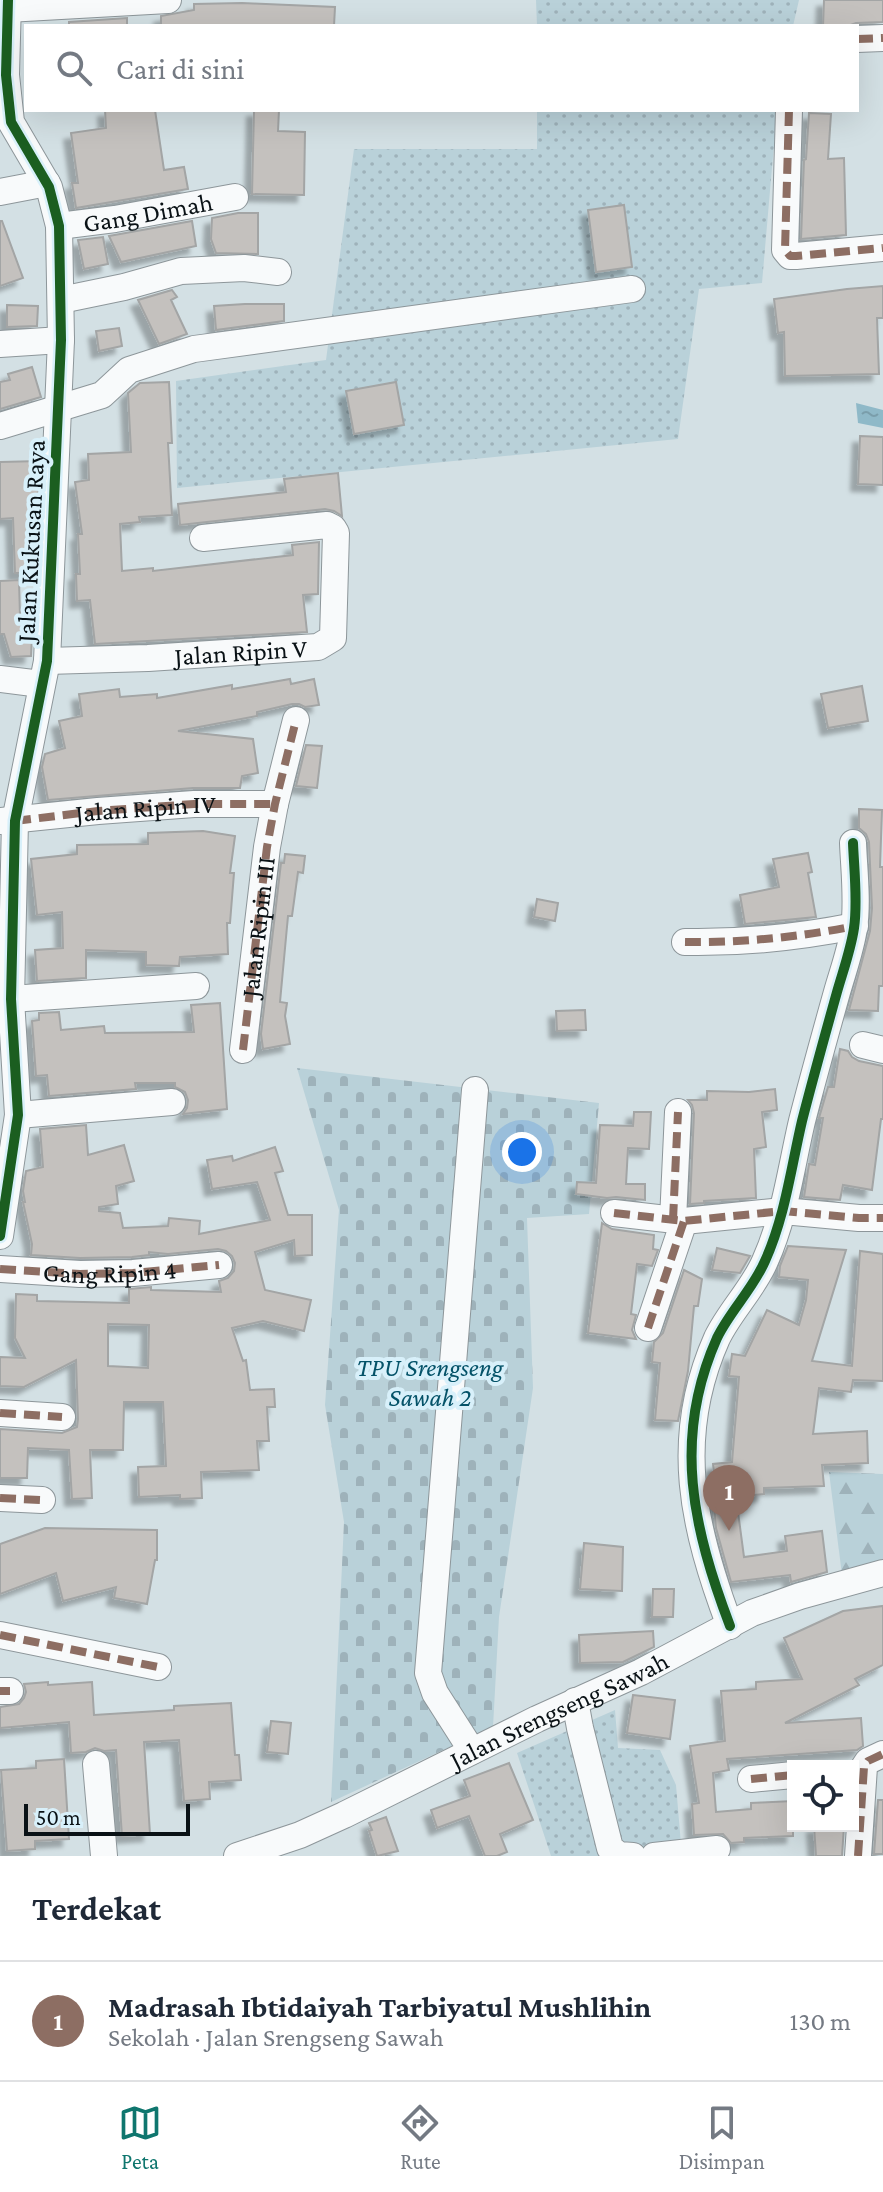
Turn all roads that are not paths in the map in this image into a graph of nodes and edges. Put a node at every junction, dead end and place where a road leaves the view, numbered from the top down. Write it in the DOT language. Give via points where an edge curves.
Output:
graph roads {
  1 [pos="168,0"];
  2 [pos="7,4"];
  3 [pos="883,38"];
  4 [pos="859,39"];
  5 [pos="16,74"];
  6 [pos="789,112"];
  7 [pos="5,123"];
  8 [pos="47,183"];
  9 [pos="0,192"];
  10 [pos="235,197"];
  11 [pos="59,226"];
  12 [pos="883,248"];
  13 [pos="278,272"];
  14 [pos="632,289"];
  15 [pos="61,300"];
  16 [pos="61,340"];
  17 [pos="0,344"];
  18 [pos="59,407"];
  19 [pos="0,426"];
  20 [pos="203,538"];
  21 [pos="44,672"];
  22 [pos="0,679"];
  23 [pos="296,720"];
  24 [pos="275,804"];
  25 [pos="7,821"];
  26 [pos="853,843"];
  27 [pos="855,926"];
  28 [pos="685,942"];
  29 [pos="196,986"];
  30 [pos="11,999"];
  31 [pos="243,1050"];
  32 [pos="475,1090"];
  33 [pos="172,1102"];
  34 [pos="678,1112"];
  35 [pos="18,1115"];
  36 [pos="783,1211"];
  37 [pos="614,1213"];
  38 [pos="883,1218"];
  39 [pos="678,1220"];
  40 [pos="0,1236"];
  41 [pos="219,1265"];
  42 [pos="0,1269"];
  43 [pos="648,1328"];
  44 [pos="0,1413"];
  45 [pos="62,1417"];
  46 [pos="0,1498"];
  47 [pos="42,1500"];
  48 [pos="883,1573"];
  49 [pos="730,1626"];
  50 [pos="0,1635"];
  51 [pos="158,1667"];
  52 [pos="575,1701"];
  53 [pos="472,1751"];
  54 [pos="867,1763"];
  55 [pos="96,1764"];
  56 [pos="787,1776"];
  57 [pos="751,1779"];
  58 [pos="717,1849"];
  59 [pos="104,1856"];
  60 [pos="237,1856"];
  61 [pos="633,1856"];
  62 [pos="654,1856"];
  63 [pos="858,1856"];
  1 -- 2 [label="street"];
  2 -- 5 [label="street, Jalan Kukusan Raya"];
  3 -- 4 [label="street"];
  5 -- 7 [label="street, Jalan Kukusan Raya"];
  6 -- 12 [label="street" via="785,250 796,256"];
  7 -- 8 [label="street, Jalan Kukusan Raya"];
  8 -- 9 [label="street"];
  8 -- 11 [label="street, Jalan Kukusan Raya"];
  10 -- 11 [label="street, Gang Dimah"];
  11 -- 15 [label="street, Jalan Kukusan Raya"];
  13 -- 15 [label="street" via="181,271"];
  14 -- 18 [label="street" via="194,349 129,370 102,395"];
  15 -- 16 [label="street, Jalan Kukusan Raya"];
  16 -- 17 [label="street"];
  16 -- 18 [label="street, Jalan Kukusan Raya"];
  18 -- 19 [label="street"];
  18 -- 21 [label="street, Jalan Kukusan Raya"];
  20 -- 21 [label="street, Jalan Ripin V" via="333,528 333,638 318,647 148,658"];
  21 -- 22 [label="street"];
  21 -- 25 [label="street, Jalan Kukusan Raya"];
  23 -- 24 [label="street, Jalan Ripin III"];
  24 -- 25 [label="street, Jalan Ripin IV" via="194,804"];
  24 -- 31 [label="street, Jalan Ripin III"];
  25 -- 30 [label="street, Jalan Kukusan Raya"];
  26 -- 27 [label="street"];
  27 -- 28 [label="street"];
  27 -- 36 [label="street"];
  29 -- 30 [label="street"];
  30 -- 35 [label="street, Jalan Kukusan Raya"];
  32 -- 53 [label="street" via="428,1673"];
  33 -- 35 [label="street"];
  34 -- 39 [label="street"];
  35 -- 40 [label="street, Jalan Kukusan Raya"];
  36 -- 38 [label="street"];
  36 -- 39 [label="street"];
  36 -- 49 [label="street" via="765,1263 718,1335 702,1376 692,1436 691,1483 698,1527"];
  37 -- 39 [label="street"];
  39 -- 43 [label="street"];
  41 -- 42 [label="street, Gang Ripin 4" via="80,1274"];
  44 -- 45 [label="street"];
  46 -- 47 [label="street"];
  48 -- 49 [label="street, Jalan Srengseng Sawah" via="800,1596"];
  49 -- 52 [label="street, Jalan Srengseng Sawah"];
  50 -- 51 [label="street"];
  52 -- 53 [label="street, Jalan Srengseng Sawah"];
  52 -- 61 [label="street" via="610,1848"];
  53 -- 60 [label="street, Jalan Srengseng Sawah" via="300,1835"];
  54 -- 63 [label="street"];
  55 -- 59 [label="street"];
  56 -- 57 [label="street"];
  58 -- 62 [label="street"];
}
